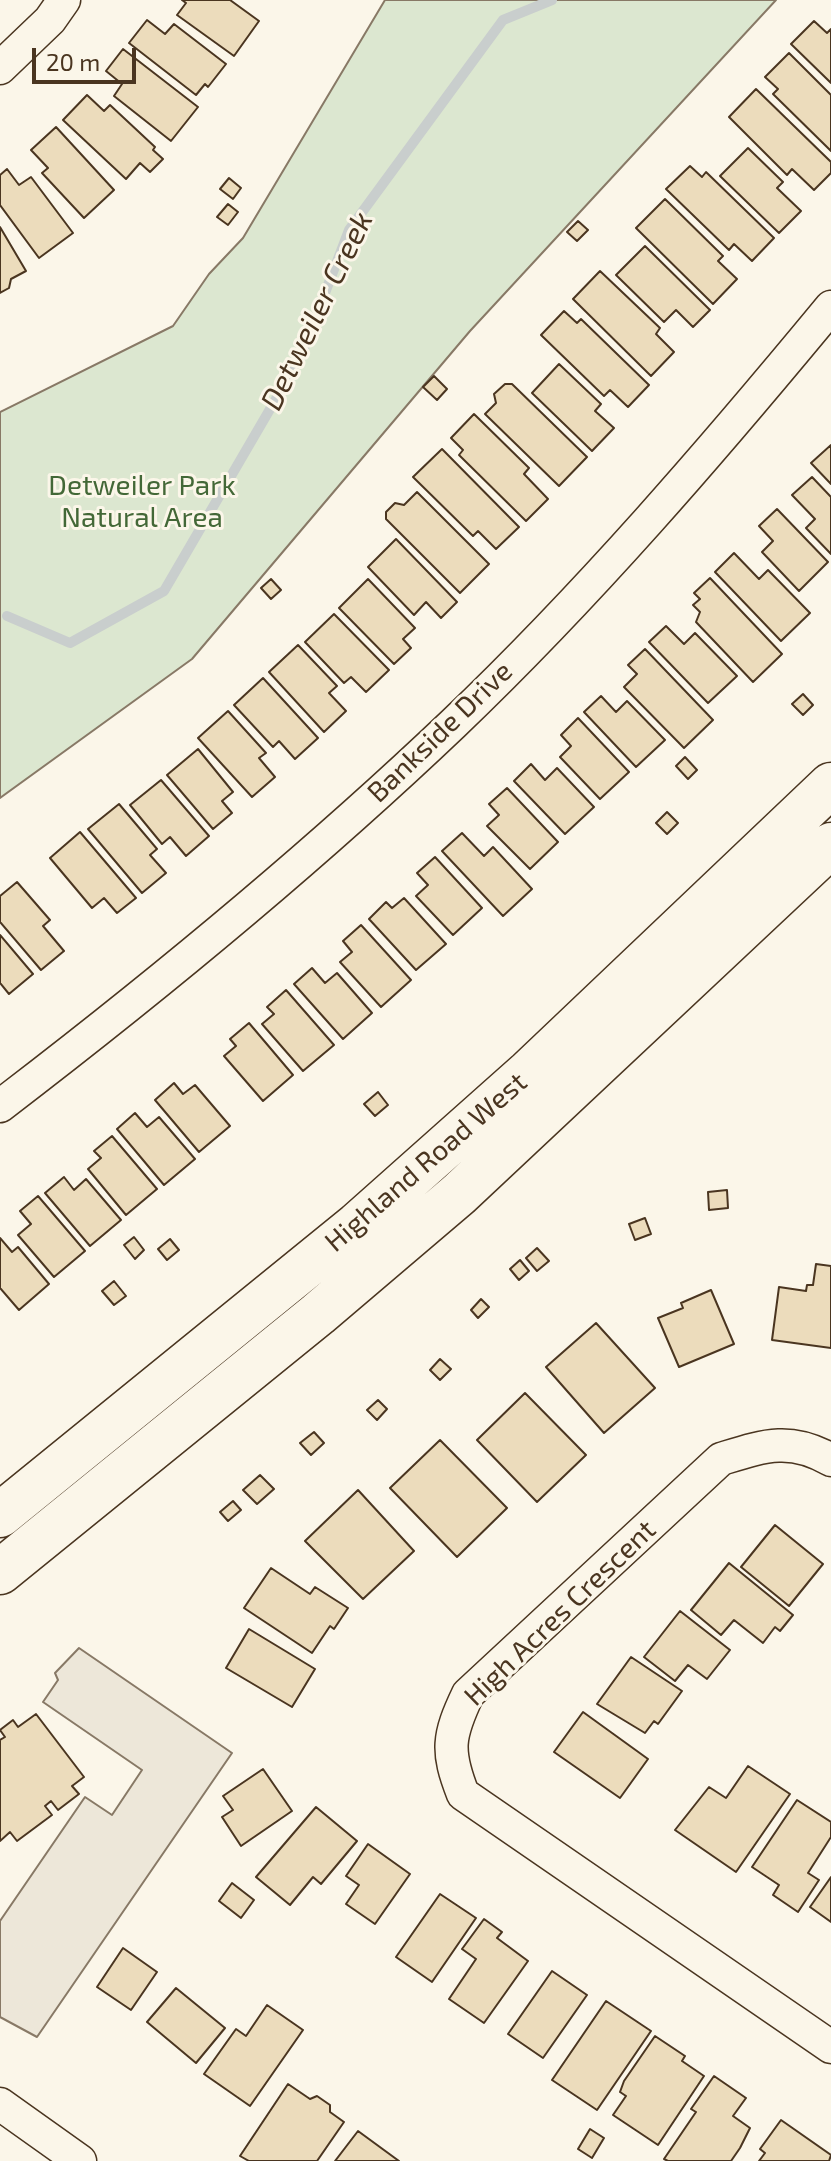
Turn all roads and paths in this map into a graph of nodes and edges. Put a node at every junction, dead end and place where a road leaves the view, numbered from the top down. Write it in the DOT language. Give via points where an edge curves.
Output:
graph roads {
  1 [pos="64,0"];
  2 [pos="0,68"];
  3 [pos="831,307"];
  4 [pos="831,785"];
  5 [pos="831,845"];
  6 [pos="0,1106"];
  7 [pos="831,1460"];
  8 [pos="0,1515"];
  9 [pos="0,1572"];
  10 [pos="831,2047"];
  11 [pos="0,2104"];
  12 [pos="80,2161"];
  1 -- 2 [label="street"];
  3 -- 6 [label="street, Bankside Drive" via="581,594 453,723 145,996"];
  4 -- 8 [label="main road, Highland Road West" via="529,1072 357,1225"];
  5 -- 9 [label="main road, Highland Road West" via="459,1194"];
  7 -- 10 [label="street, High Acres Crescent" via="809,1447 769,1444 721,1459 468,1694 453,1726 449,1759 463,1794"];
  11 -- 12 [label="street"];
}
